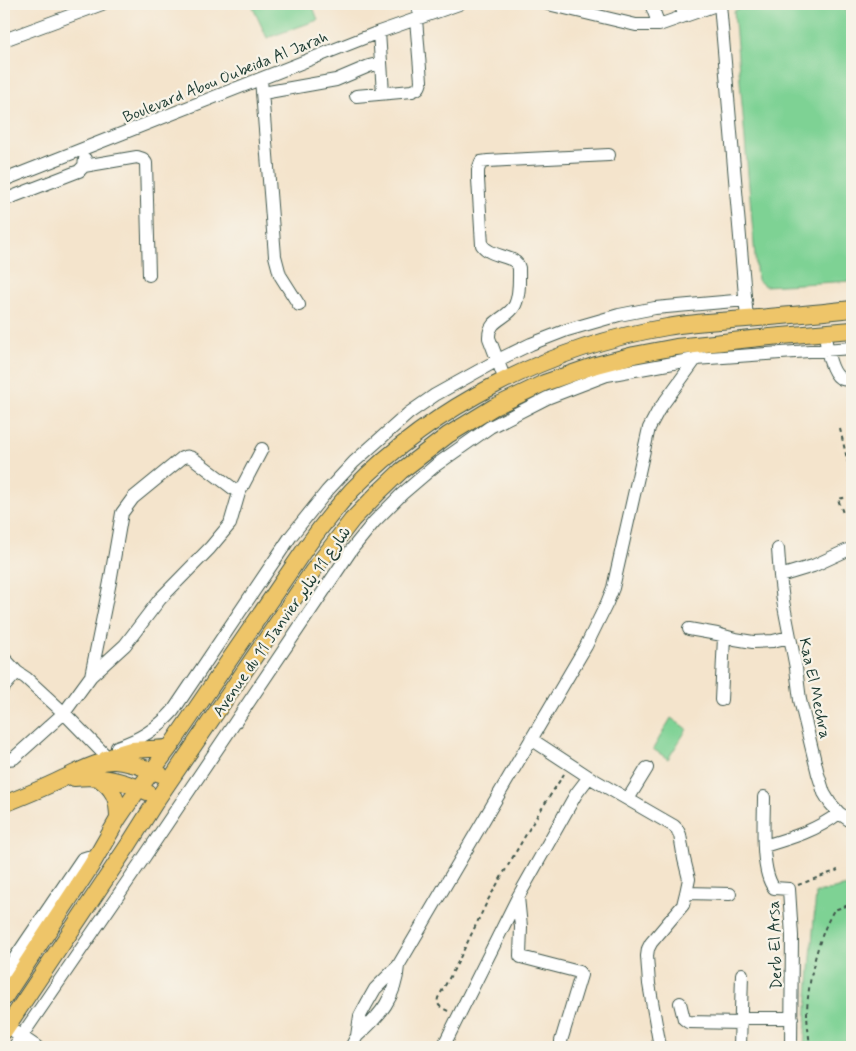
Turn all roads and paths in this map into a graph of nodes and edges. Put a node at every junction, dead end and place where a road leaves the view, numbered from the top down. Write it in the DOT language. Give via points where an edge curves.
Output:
graph roads {
  1 [pos="102,4"];
  2 [pos="417,4"];
  3 [pos="458,4"];
  4 [pos="548,4"];
  5 [pos="651,4"];
  6 [pos="680,4"];
  7 [pos="719,4"];
  8 [pos="575,7"];
  9 [pos="685,16"];
  10 [pos="419,17"];
  11 [pos="659,24"];
  12 [pos="379,32"];
  13 [pos="4,40"];
  14 [pos="381,63"];
  15 [pos="261,79"];
  16 [pos="263,93"];
  17 [pos="383,93"];
  18 [pos="356,96"];
  19 [pos="85,148"];
  20 [pos="609,155"];
  21 [pos="84,166"];
  22 [pos="4,180"];
  23 [pos="4,200"];
  24 [pos="149,275"];
  25 [pos="746,300"];
  26 [pos="299,305"];
  27 [pos="852,310"];
  28 [pos="747,319"];
  29 [pos="852,330"];
  30 [pos="825,332"];
  31 [pos="707,344"];
  32 [pos="852,348"];
  33 [pos="827,350"];
  34 [pos="695,359"];
  35 [pos="498,360"];
  36 [pos="506,380"];
  37 [pos="852,380"];
  38 [pos="840,428"];
  39 [pos="262,449"];
  40 [pos="852,480"];
  41 [pos="240,493"];
  42 [pos="852,496"];
  43 [pos="852,528"];
  44 [pos="852,548"];
  45 [pos="778,549"];
  46 [pos="780,576"];
  47 [pos="688,629"];
  48 [pos="724,636"];
  49 [pos="789,638"];
  50 [pos="4,658"];
  51 [pos="17,672"];
  52 [pos="91,676"];
  53 [pos="4,687"];
  54 [pos="721,700"];
  55 [pos="64,713"];
  56 [pos="531,739"];
  57 [pos="170,747"];
  58 [pos="4,755"];
  59 [pos="100,763"];
  60 [pos="570,764"];
  61 [pos="647,768"];
  62 [pos="152,771"];
  63 [pos="173,777"];
  64 [pos="589,777"];
  65 [pos="193,785"];
  66 [pos="140,788"];
  67 [pos="764,797"];
  68 [pos="158,798"];
  69 [pos="628,799"];
  70 [pos="4,804"];
  71 [pos="839,813"];
  72 [pos="118,819"];
  73 [pos="852,822"];
  74 [pos="764,846"];
  75 [pos="97,856"];
  76 [pos="838,870"];
  77 [pos="789,889"];
  78 [pos="686,893"];
  79 [pos="730,894"];
  80 [pos="518,897"];
  81 [pos="852,904"];
  82 [pos="398,966"];
  83 [pos="4,974"];
  84 [pos="742,974"];
  85 [pos="4,998"];
  86 [pos="680,1003"];
  87 [pos="460,1015"];
  88 [pos="792,1018"];
  89 [pos="741,1021"];
  90 [pos="5,1029"];
  91 [pos="21,1036"];
  92 [pos="354,1042"];
  93 [pos="14,1047"];
  94 [pos="37,1047"];
  95 [pos="443,1047"];
  96 [pos="562,1047"];
  97 [pos="660,1047"];
  98 [pos="740,1047"];
  99 [pos="791,1047"];
  100 [pos="810,1047"];
  1 -- 13 [label="street"];
  2 -- 10 [label="street"];
  3 -- 10 [label="street, Boulevard Abou Oubeida Al Jarah"];
  4 -- 8 [label="street"];
  5 -- 11 [label="street"];
  6 -- 9 [label="street"];
  7 -- 9 [label="street"];
  7 -- 25 [label="street"];
  8 -- 11 [label="street" via="636,25"];
  9 -- 11 [label="street"];
  10 -- 12 [label="street, Boulevard Abou Oubeida Al Jarah"];
  10 -- 17 [label="street" via="421,85 412,91"];
  12 -- 14 [label="street"];
  12 -- 15 [label="street, Boulevard Abou Oubeida Al Jarah"];
  14 -- 16 [label="street" via="336,80"];
  14 -- 17 [label="street"];
  15 -- 16 [label="street"];
  15 -- 19 [label="street, Boulevard Abou Oubeida Al Jarah"];
  16 -- 26 [label="street" via="276,256 280,275"];
  17 -- 18 [label="street"];
  19 -- 21 [label="street"];
  19 -- 22 [label="street, Boulevard Abou Oubeida Al Jarah"];
  20 -- 35 [label="street" via="481,162 478,179 482,245 491,254 514,260 519,268 516,304 492,325 489,333"];
  21 -- 23 [label="street" via="79,171"];
  21 -- 24 [label="street" via="137,157 146,163"];
  25 -- 28 [label="street"];
  25 -- 35 [label="street" via="655,308 619,316 567,330"];
  27 -- 28 [label="main road, Avenue du 11 Janvier شارع 11 يناير"];
  28 -- 36 [label="main road, Avenue du 11 Janvier شارع 11 يناير" via="668,327 613,339 568,353"];
  29 -- 30 [label="main road, Avenue du 11 Janvier شارع 11 يناير"];
  30 -- 31 [label="main road, Avenue du 11 Janvier شارع 11 يناير"];
  30 -- 33 [label="street"];
  31 -- 34 [label="street"];
  31 -- 63 [label="main road, Avenue du 11 Janvier شارع 11 يناير" via="634,355 552,380 476,417 419,456 378,493 327,551"];
  32 -- 33 [label="street"];
  33 -- 34 [label="street"];
  33 -- 37 [label="street" via="834,372 840,378"];
  34 -- 56 [label="street" via="658,410 650,428 607,603 586,646"];
  34 -- 65 [label="street" via="608,375 547,398 490,427 436,464 374,522 352,549"];
  35 -- 36 [label="street"];
  35 -- 59 [label="street" via="409,413 354,462 326,491 291,536 173,711 157,726"];
  36 -- 57 [label="main road, Avenue du 11 Janvier شارع 11 يناير" via="426,428 351,492 304,549"];
  38 -- 40 [label="path"];
  39 -- 41 [label="street"];
  41 -- 52 [label="street" via="230,524 160,599 125,644"];
  41 -- 52 [label="street" via="186,456 124,508"];
  42 -- 43 [label="path" via="838,499"];
  44 -- 46 [label="street" via="813,566"];
  45 -- 46 [label="street, Kaa El Mechra"];
  46 -- 49 [label="street, Kaa El Mechra"];
  47 -- 48 [label="street"];
  48 -- 49 [label="street" via="765,642"];
  48 -- 54 [label="street"];
  49 -- 71 [label="street, Kaa El Mechra" via="818,774 827,798"];
  50 -- 51 [label="street"];
  51 -- 53 [label="street"];
  51 -- 55 [label="street"];
  52 -- 55 [label="street"];
  55 -- 58 [label="street" via="14,758 10,760"];
  55 -- 59 [label="street"];
  56 -- 60 [label="street"];
  56 -- 82 [label="street"];
  57 -- 59 [label="main road" via="133,750"];
  57 -- 62 [label="main road, Avenue du 11 Janvier شارع 11 يناير"];
  59 -- 62 [label="main road" via="116,761"];
  59 -- 66 [label="main road" via="114,779"];
  59 -- 70 [label="main road"];
  59 -- 72 [label="main road" via="117,803"];
  60 -- 64 [label="street"];
  60 -- 87 [label="path" via="488,900 438,998 440,1007"];
  61 -- 69 [label="street"];
  62 -- 63 [label="main road"];
  62 -- 66 [label="main road, Avenue du 11 Janvier شارع 11 يناير"];
  63 -- 65 [label="street"];
  63 -- 68 [label="main road, Avenue du 11 Janvier شارع 11 يناير"];
  64 -- 69 [label="street"];
  64 -- 80 [label="street" via="576,794"];
  65 -- 91 [label="street"];
  66 -- 68 [label="main road"];
  66 -- 72 [label="main road, Avenue du 11 Janvier شارع 11 يناير"];
  67 -- 74 [label="street, Derb El Arsa"];
  68 -- 90 [label="main road, Avenue du 11 Janvier شارع 11 يناير"];
  69 -- 78 [label="street" via="677,829 689,879"];
  71 -- 73 [label="street, Kaa El Mechra"];
  71 -- 74 [label="street" via="809,831"];
  72 -- 75 [label="main road, Avenue du 11 Janvier شارع 11 يناير"];
  74 -- 77 [label="street, Derb El Arsa" via="771,885"];
  75 -- 83 [label="street" via="82,859"];
  75 -- 85 [label="main road, Avenue du 11 Janvier شارع 11 يناير"];
  76 -- 77 [label="path"];
  77 -- 88 [label="street, Derb El Arsa"];
  78 -- 79 [label="street"];
  78 -- 97 [label="street" via="683,905 648,949 649,984"];
  80 -- 87 [label="street"];
  80 -- 96 [label="street" via="520,956 581,975"];
  81 -- 100 [label="path" via="834,910 818,948 809,983"];
  82 -- 92 [label="street" via="367,1003 360,1016"];
  82 -- 92 [label="street" via="398,978 388,1003"];
  84 -- 89 [label="street"];
  86 -- 89 [label="street" via="684,1019 688,1022"];
  87 -- 95 [label="street"];
  88 -- 89 [label="street"];
  88 -- 99 [label="street, Derb El Arsa"];
  89 -- 98 [label="street"];
  90 -- 91 [label="street"];
  91 -- 93 [label="street"];
  91 -- 94 [label="street"];
}
